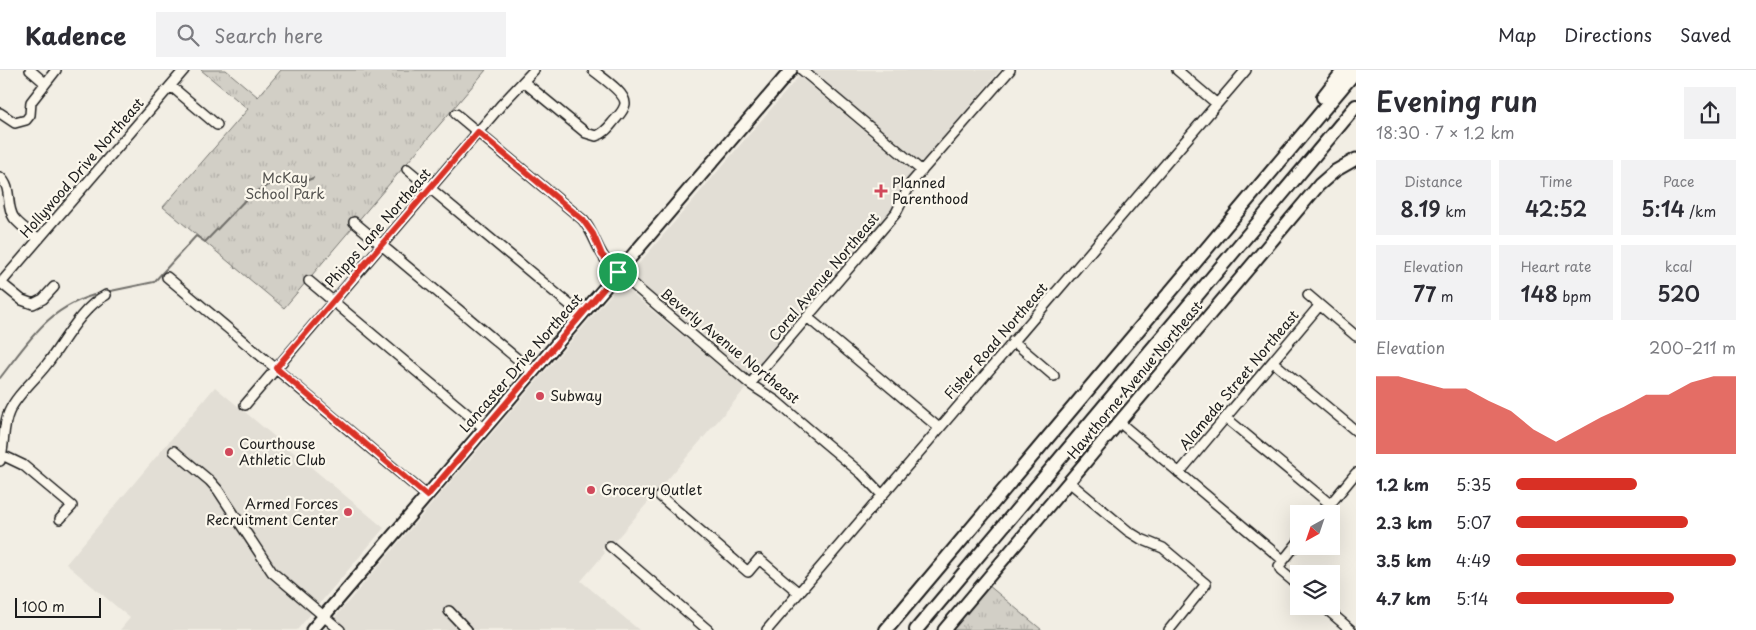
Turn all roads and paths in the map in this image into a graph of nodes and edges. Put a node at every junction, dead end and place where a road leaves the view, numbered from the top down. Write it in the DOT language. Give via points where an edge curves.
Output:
graph roads {
  1 [pos="30,70"];
  2 [pos="56,70"];
  3 [pos="184,70"];
  4 [pos="534,70"];
  5 [pos="593,70"];
  6 [pos="791,70"];
  7 [pos="802,70"];
  8 [pos="1010,70"];
  9 [pos="1176,70"];
  10 [pos="1246,70"];
  11 [pos="1344,70"];
  12 [pos="1356,71"];
  13 [pos="524,82"];
  14 [pos="45,83"];
  15 [pos="171,86"];
  16 [pos="1217,104"];
  17 [pos="1356,106"];
  18 [pos="0,113"];
  19 [pos="456,114"];
  20 [pos="1356,114"];
  21 [pos="216,125"];
  22 [pos="478,132"];
  23 [pos="1323,145"];
  24 [pos="1356,159"];
  25 [pos="407,169"];
  26 [pos="922,171"];
  27 [pos="0,177"];
  28 [pos="431,189"];
  29 [pos="9,194"];
  30 [pos="0,198"];
  31 [pos="1240,209"];
  32 [pos="354,222"];
  33 [pos="39,240"];
  34 [pos="382,245"];
  35 [pos="618,272"];
  36 [pos="167,277"];
  37 [pos="309,281"];
  38 [pos="1,284"];
  39 [pos="54,287"];
  40 [pos="106,295"];
  41 [pos="1308,295"];
  42 [pos="333,301"];
  43 [pos="1319,306"];
  44 [pos="582,315"];
  45 [pos="807,318"];
  46 [pos="1356,336"];
  47 [pos="1013,342"];
  48 [pos="1273,362"];
  49 [pos="276,368"];
  50 [pos="533,372"];
  51 [pos="1054,376"];
  52 [pos="750,384"];
  53 [pos="245,405"];
  54 [pos="1226,418"];
  55 [pos="1119,422"];
  56 [pos="484,428"];
  57 [pos="940,428"];
  58 [pos="1356,431"];
  59 [pos="174,451"];
  60 [pos="1,457"];
  61 [pos="1180,473"];
  62 [pos="1356,473"];
  63 [pos="1069,482"];
  64 [pos="882,495"];
  65 [pos="427,496"];
  66 [pos="660,496"];
  67 [pos="1330,504"];
  68 [pos="60,519"];
  69 [pos="610,546"];
  70 [pos="1290,552"];
  71 [pos="1281,563"];
  72 [pos="1290,578"];
  73 [pos="798,593"];
  74 [pos="450,611"];
  75 [pos="1334,615"];
  76 [pos="324,616"];
  77 [pos="312,630"];
  78 [pos="340,630"];
  79 [pos="467,630"];
  80 [pos="708,630"];
  81 [pos="767,630"];
  82 [pos="886,630"];
  83 [pos="916,630"];
  84 [pos="944,630"];
  85 [pos="1169,630"];
  86 [pos="1351,630"];
  1 -- 14 [label="street"];
  2 -- 14 [label="street"];
  3 -- 15 [label="street, Hollywood Drive Northeast"];
  4 -- 13 [label="street, Phipps Lane Northeast"];
  5 -- 13 [label="street" via="625,100 623,110 604,132 596,136 586,133"];
  6 -- 35 [label="main road, Lancaster Drive Northeast"];
  7 -- 26 [label="street"];
  8 -- 26 [label="street, Coral Avenue Northeast"];
  9 -- 16 [label="street"];
  10 -- 16 [label="street, Fisher Road Northeast"];
  11 -- 31 [label="highway" via="1268,165"];
  12 -- 31 [label="highway"];
  13 -- 22 [label="street, Phipps Lane Northeast"];
  14 -- 18 [label="street" via="31,102 30,115 26,120 15,123"];
  15 -- 21 [label="street"];
  15 -- 33 [label="street, Hollywood Drive Northeast"];
  16 -- 47 [label="street, Fisher Road Northeast"];
  17 -- 23 [label="highway"];
  19 -- 22 [label="street, Beverly Avenue Northeast"];
  20 -- 23 [label="highway"];
  22 -- 28 [label="street, Phipps Lane Northeast"];
  22 -- 35 [label="street, Beverly Avenue Northeast" via="583,220 602,255"];
  23 -- 83 [label="highway"];
  24 -- 55 [label="main road, Hawthorne Avenue Northeast" via="1335,170 1319,185"];
  25 -- 28 [label="street"];
  26 -- 45 [label="street, Coral Avenue Northeast" via="907,190 896,213"];
  27 -- 29 [label="street" via="6,182"];
  28 -- 34 [label="street, Phipps Lane Northeast"];
  28 -- 44 [label="street"];
  29 -- 30 [label="street"];
  29 -- 33 [label="street" via="15,218"];
  31 -- 82 [label="highway"];
  32 -- 34 [label="street"];
  33 -- 38 [label="street, Hollywood Drive Northeast"];
  34 -- 42 [label="street, Phipps Lane Northeast"];
  34 -- 50 [label="street"];
  35 -- 44 [label="main road, Lancaster Drive Northeast"];
  35 -- 52 [label="street, Beverly Avenue Northeast"];
  36 -- 49 [label="street"];
  37 -- 42 [label="street"];
  38 -- 39 [label="street" via="30,304 40,302"];
  40 -- 60 [label="street" via="96,300 58,345 47,364 9,410"];
  41 -- 43 [label="street"];
  42 -- 49 [label="street, Phipps Lane Northeast"];
  42 -- 56 [label="street"];
  43 -- 46 [label="street"];
  43 -- 48 [label="street, Alameda Street Northeast"];
  44 -- 50 [label="main road, Lancaster Drive Northeast"];
  45 -- 52 [label="street, Coral Avenue Northeast"];
  45 -- 57 [label="street"];
  47 -- 51 [label="street"];
  47 -- 57 [label="street, Fisher Road Northeast"];
  48 -- 54 [label="street, Alameda Street Northeast"];
  48 -- 58 [label="street"];
  49 -- 53 [label="street, Phipps Lane Northeast"];
  49 -- 65 [label="street"];
  50 -- 56 [label="main road, Lancaster Drive Northeast"];
  52 -- 64 [label="street, Beverly Avenue Northeast" via="862,474"];
  54 -- 61 [label="street, Alameda Street Northeast"];
  54 -- 67 [label="street"];
  55 -- 61 [label="street"];
  55 -- 63 [label="main road, Hawthorne Avenue Northeast"];
  56 -- 65 [label="main road, Lancaster Drive Northeast"];
  57 -- 64 [label="street, Fisher Road Northeast"];
  59 -- 76 [label="street" via="218,490 272,572"];
  60 -- 68 [label="street" via="23,464 72,506"];
  61 -- 71 [label="street"];
  62 -- 67 [label="street"];
  63 -- 84 [label="main road, Hawthorne Avenue Northeast"];
  63 -- 85 [label="street" via="1128,531 1163,548 1206,584"];
  64 -- 73 [label="street, Fisher Road Northeast"];
  65 -- 76 [label="main road, Lancaster Drive Northeast"];
  66 -- 73 [label="street" via="748,572 759,560"];
  69 -- 80 [label="street"];
  70 -- 71 [label="street"];
  71 -- 72 [label="street" via="1281,571"];
  73 -- 81 [label="street, Fisher Road Northeast"];
  74 -- 79 [label="street"];
  75 -- 86 [label="street"];
  76 -- 77 [label="main road, Lancaster Drive Northeast"];
  76 -- 78 [label="street"];
}
